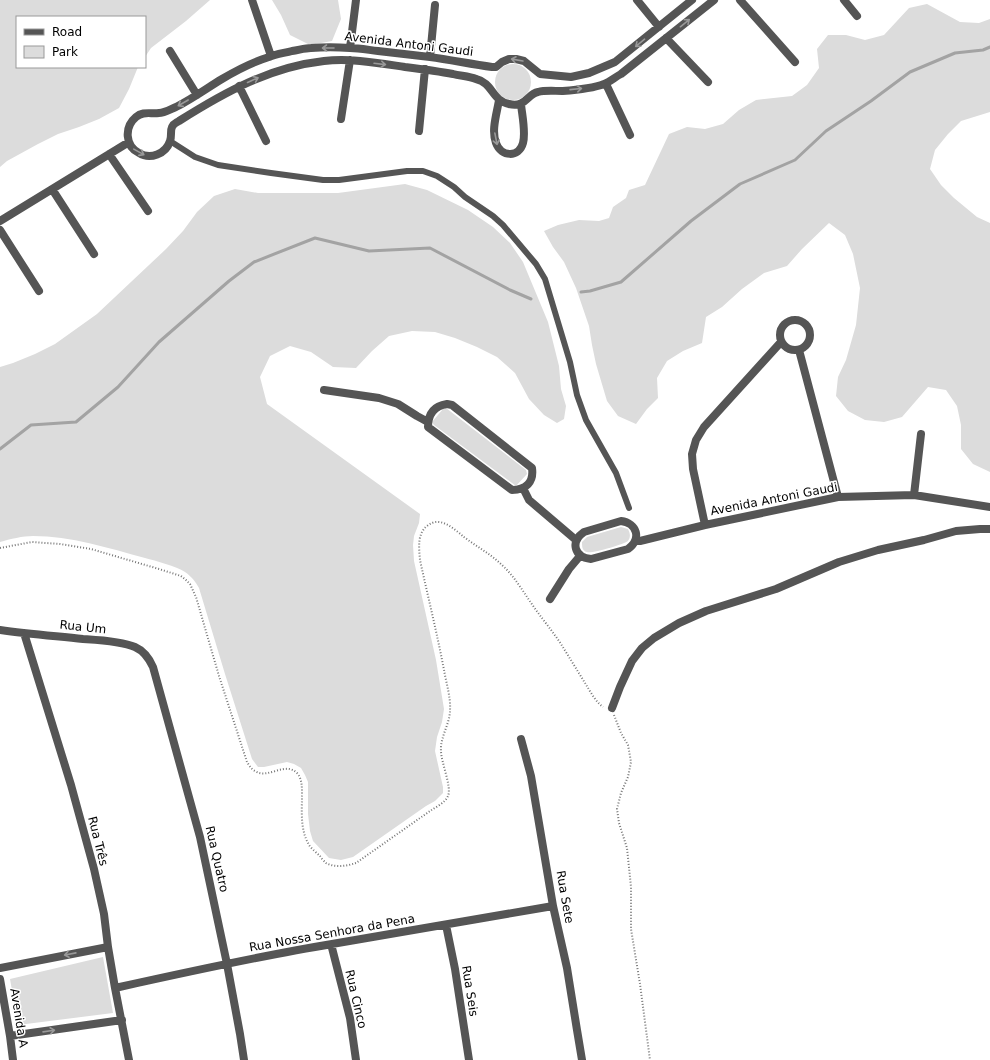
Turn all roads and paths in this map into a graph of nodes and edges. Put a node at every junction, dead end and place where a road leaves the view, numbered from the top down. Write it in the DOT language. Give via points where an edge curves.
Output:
graph roads {
  1 [pos="252,0"];
  2 [pos="356,0"];
  3 [pos="637,0"];
  4 [pos="692,0"];
  5 [pos="714,0"];
  6 [pos="740,0"];
  7 [pos="844,0"];
  8 [pos="435,5"];
  9 [pos="857,16"];
  10 [pos="659,27"];
  11 [pos="666,38"];
  12 [pos="350,48"];
  13 [pos="170,50"];
  14 [pos="271,56"];
  15 [pos="430,57"];
  16 [pos="350,60"];
  17 [pos="795,62"];
  18 [pos="425,69"];
  19 [pos="708,82"];
  20 [pos="606,84"];
  21 [pos="239,86"];
  22 [pos="197,95"];
  23 [pos="499,100"];
  24 [pos="520,104"];
  25 [pos="341,119"];
  26 [pos="419,131"];
  27 [pos="630,135"];
  28 [pos="266,140"];
  29 [pos="170,141"];
  30 [pos="129,142"];
  31 [pos="109,154"];
  32 [pos="52,189"];
  33 [pos="148,211"];
  34 [pos="0,221"];
  35 [pos="0,230"];
  36 [pos="94,254"];
  37 [pos="39,291"];
  38 [pos="782,342"];
  39 [pos="799,350"];
  40 [pos="324,390"];
  41 [pos="428,422"];
  42 [pos="921,434"];
  43 [pos="523,488"];
  44 [pos="914,495"];
  45 [pos="838,497"];
  46 [pos="990,507"];
  47 [pos="629,508"];
  48 [pos="705,525"];
  49 [pos="990,529"];
  50 [pos="576,540"];
  51 [pos="636,540"];
  52 [pos="0,548"];
  53 [pos="580,556"];
  54 [pos="550,599"];
  55 [pos="0,630"];
  56 [pos="24,633"];
  57 [pos="153,667"];
  58 [pos="612,708"];
  59 [pos="521,738"];
  60 [pos="553,906"];
  61 [pos="446,925"];
  62 [pos="331,944"];
  63 [pos="108,947"];
  64 [pos="227,964"];
  65 [pos="0,968"];
  66 [pos="0,979"];
  67 [pos="115,988"];
  68 [pos="2,1000"];
  69 [pos="122,1020"];
  70 [pos="10,1036"];
  71 [pos="13,1060"];
  72 [pos="129,1060"];
  73 [pos="244,1060"];
  74 [pos="356,1060"];
  75 [pos="469,1060"];
  76 [pos="582,1060"];
  77 [pos="650,1060"];
  1 -- 14 [label="street"];
  2 -- 12 [label="street"];
  3 -- 10 [label="street"];
  4 -- 10 [label="street, Avenida Antoni Gaudi"];
  11 -- 5 [label="street, one-way"];
  6 -- 17 [label="street"];
  7 -- 9 [label="street"];
  8 -- 15 [label="street"];
  10 -- 15 [label="street, Avenida Antoni Gaudi, one-way" via="615,62 571,77 540,74 524,61 516,59 509,59 492,67"];
  11 -- 19 [label="street"];
  11 -- 20 [label="street"];
  12 -- 14 [label="street, Avenida Antoni Gaudi, one-way" via="310,48"];
  12 -- 15 [label="street, Avenida Antoni Gaudi"];
  13 -- 22 [label="street"];
  14 -- 22 [label="street, Avenida Antoni Gaudi" via="239,69"];
  16 -- 18 [label="street, Avenida Antoni Gaudi, one-way"];
  21 -- 16 [label="street, Avenida Antoni Gaudi, one-way" via="266,74 297,65"];
  16 -- 25 [label="street"];
  18 -- 23 [label="street, Avenida Antoni Gaudi" via="478,79 486,83"];
  18 -- 26 [label="street"];
  24 -- 20 [label="street, one-way" via="537,92 591,88"];
  20 -- 27 [label="street"];
  21 -- 28 [label="street"];
  21 -- 29 [label="street, Avenida Antoni Gaudi" via="174,124"];
  22 -- 30 [label="street, Avenida Antoni Gaudi, one-way" via="163,112 138,115 128,127"];
  23 -- 24 [label="street" via="506,104"];
  23 -- 24 [label="street, one-way" via="494,137 500,150 509,154 520,149 522,145"];
  30 -- 29 [label="street, Avenida Antoni Gaudi, one-way" via="136,152 147,156 163,151"];
  29 -- 47 [label="lane" via="195,157 218,165 323,180 423,171 437,176 493,216 536,264 545,279 586,420 616,474"];
  30 -- 31 [label="street"];
  31 -- 32 [label="street"];
  31 -- 33 [label="street"];
  32 -- 34 [label="street"];
  32 -- 36 [label="street"];
  35 -- 37 [label="street"];
  38 -- 39 [label="street" via="789,349"];
  38 -- 39 [label="street" via="781,331 787,323 797,320 802,322 809,329 810,339 804,348"];
  38 -- 48 [label="street" via="704,427 696,440 692,454 693,469"];
  39 -- 45 [label="street"];
  40 -- 41 [label="street" via="379,398 398,404"];
  41 -- 43 [label="street" via="428,427 512,490"];
  41 -- 43 [label="street" via="436,407 452,405 532,468 531,479"];
  42 -- 44 [label="street"];
  43 -- 50 [label="street" via="529,500"];
  44 -- 45 [label="street, Avenida Antoni Gaudi"];
  44 -- 46 [label="street, Avenida Antoni Gaudi"];
  45 -- 48 [label="street, Avenida Antoni Gaudi"];
  48 -- 51 [label="street, Avenida Antoni Gaudi"];
  49 -- 58 [label="street" via="956,531 878,550 839,562 776,589 706,611 679,623 642,648 629,668"];
  50 -- 51 [label="street" via="584,532 621,521 632,525"];
  50 -- 53 [label="street"];
  51 -- 53 [label="street" via="628,549 591,559"];
  52 -- 58 [label="path" via="32,542 91,549 160,569 186,580 196,597 247,762 256,772 264,774 287,768 297,773 302,783 302,814 308,844 326,863 333,865 356,863 439,806 449,795 441,750 450,709 419,545 422,532 433,522 438,521 450,526 504,567 561,643 599,704"];
  53 -- 54 [label="street"];
  55 -- 56 [label="street, Rua Um"];
  56 -- 57 [label="street, Rua Um" via="134,646 146,655"];
  56 -- 63 [label="street, Rua Três" via="94,869"];
  57 -- 64 [label="street, Rua Quatro" via="200,837"];
  58 -- 77 [label="path" via="628,745 631,762 617,808 627,848 631,887 631,929"];
  59 -- 60 [label="street, Rua Sete" via="531,776"];
  60 -- 61 [label="street, Rua Nossa Senhora da Pena"];
  60 -- 76 [label="street, Rua Sete" via="567,968"];
  61 -- 62 [label="street, Rua Nossa Senhora da Pena"];
  61 -- 75 [label="street, Rua Seis"];
  62 -- 64 [label="street, Rua Nossa Senhora da Pena"];
  62 -- 74 [label="street, Rua Cinco" via="350,1018"];
  63 -- 65 [label="street, one-way"];
  63 -- 67 [label="street, Rua Três"];
  64 -- 67 [label="street, Rua Nossa Senhora da Pena"];
  64 -- 73 [label="street, Rua Quatro"];
  66 -- 68 [label="street, Avenida A"];
  67 -- 69 [label="street, Rua Três"];
  68 -- 70 [label="street, Avenida A"];
  70 -- 69 [label="street, one-way"];
  69 -- 72 [label="street, Rua Três"];
  70 -- 71 [label="street, Avenida A"];
}
